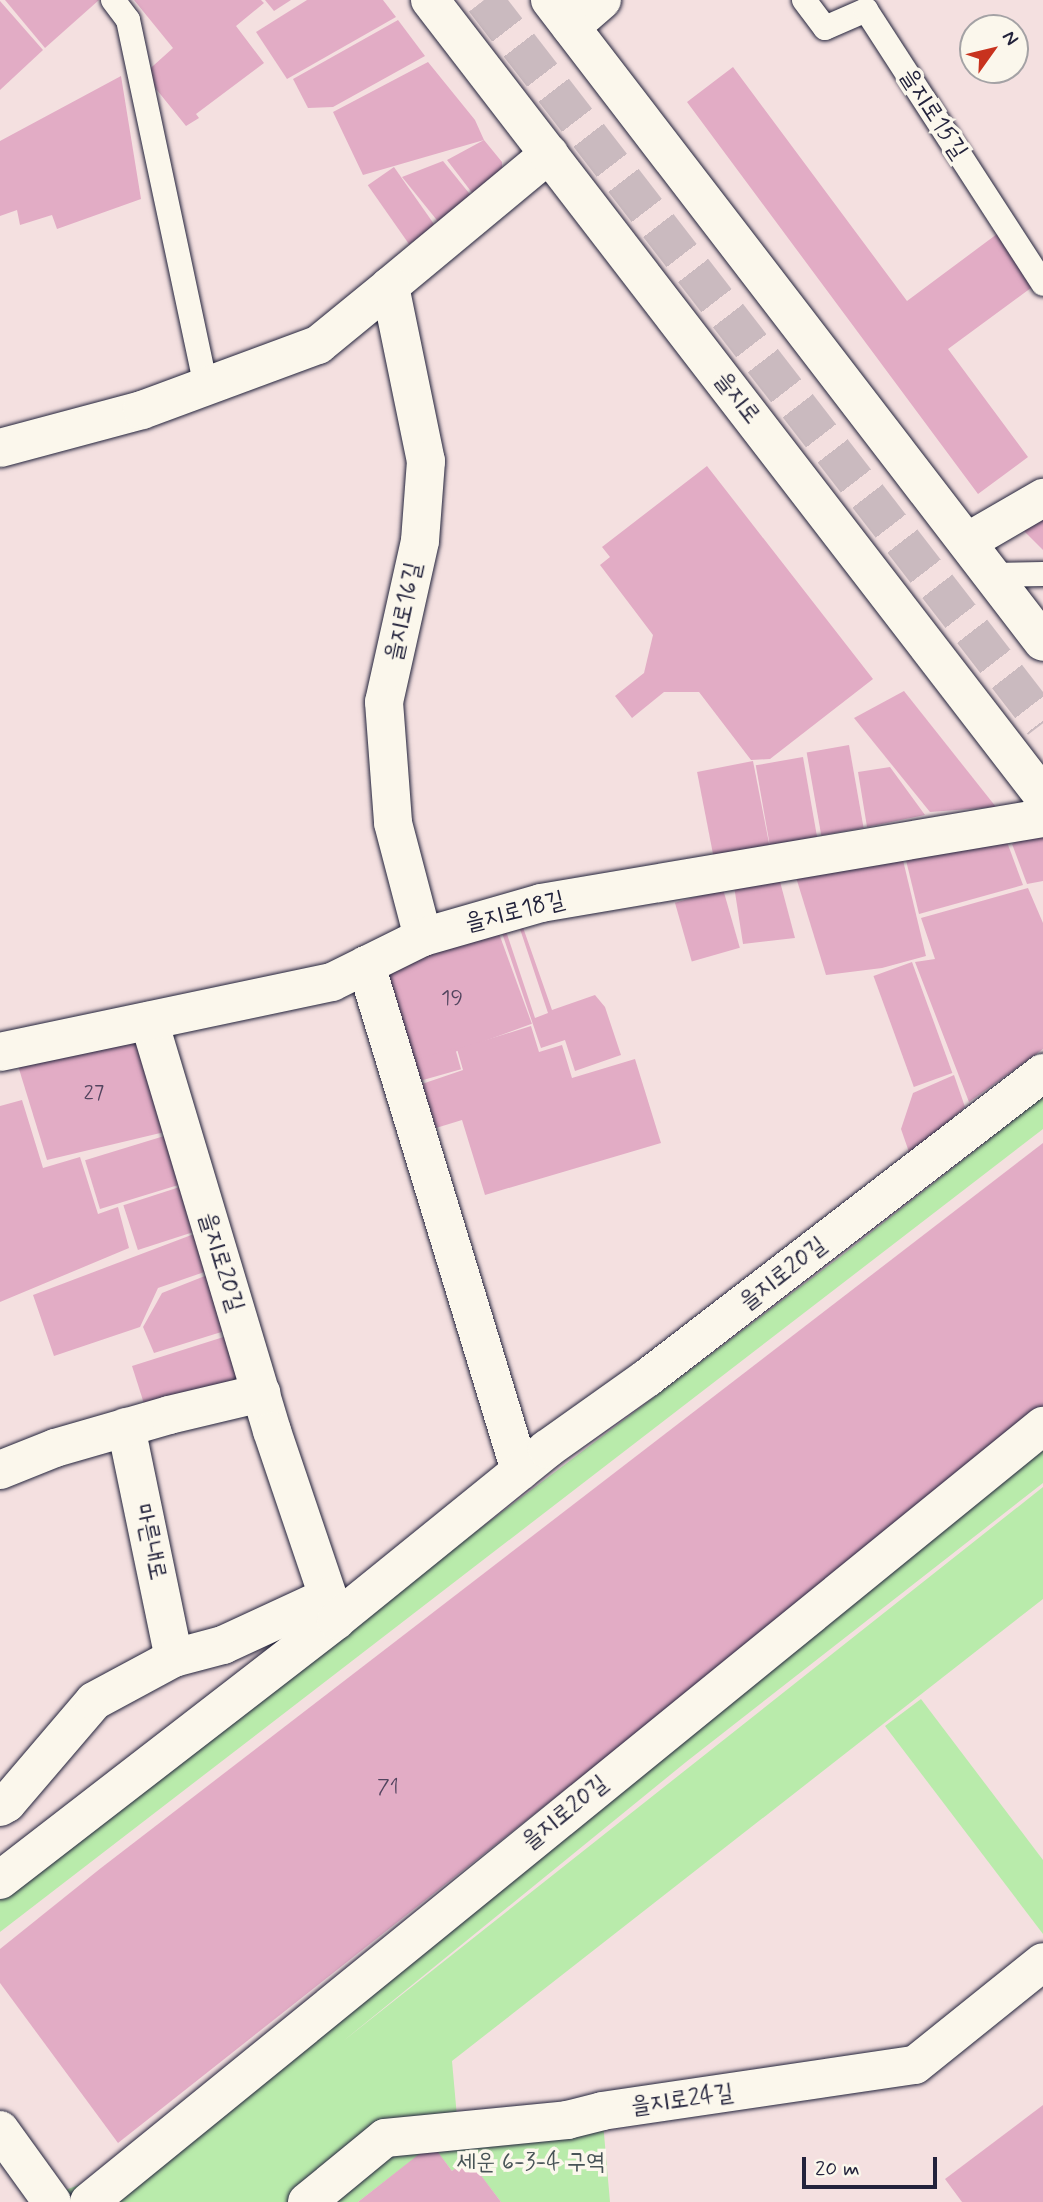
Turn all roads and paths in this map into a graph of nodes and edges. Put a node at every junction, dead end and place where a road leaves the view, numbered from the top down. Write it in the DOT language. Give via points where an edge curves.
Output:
graph roads {
  1 [pos="113,0"];
  2 [pos="430,0"];
  3 [pos="602,0"];
  4 [pos="804,0"];
  5 [pos="561,13"];
  6 [pos="549,154"];
  7 [pos="1043,284"];
  8 [pos="390,286"];
  9 [pos="206,386"];
  10 [pos="0,448"];
  11 [pos="1043,498"];
  12 [pos="967,542"];
  13 [pos="1043,574"];
  14 [pos="992,575"];
  15 [pos="1043,642"];
  16 [pos="1043,796"];
  17 [pos="1043,818"];
  18 [pos="423,937"];
  19 [pos="366,965"];
  20 [pos="149,1021"];
  21 [pos="0,1052"];
  22 [pos="1043,1073"];
  23 [pos="261,1393"];
  24 [pos="1043,1426"];
  25 [pos="125,1427"];
  26 [pos="0,1469"];
  27 [pos="520,1471"];
  28 [pos="332,1609"];
  29 [pos="174,1658"];
  30 [pos="0,1807"];
  31 [pos="0,1880"];
  32 [pos="1043,1962"];
  33 [pos="0,2130"];
  34 [pos="52,2202"];
  35 [pos="89,2202"];
  36 [pos="307,2202"];
  1 -- 9 [label="lane" via="128,20"];
  2 -- 6 [label="street, 을지로"];
  3 -- 5 [label="street"];
  4 -- 7 [label="lane, 을지로15길" via="825,28 866,10"];
  5 -- 12 [label="street"];
  6 -- 8 [label="street"];
  6 -- 16 [label="street, 을지로"];
  8 -- 9 [label="street" via="318,345"];
  8 -- 18 [label="street, 을지로16길" via="426,461 420,541 384,702 393,823"];
  9 -- 10 [label="street" via="142,410"];
  11 -- 12 [label="street"];
  12 -- 14 [label="street"];
  13 -- 14 [label="lane"];
  14 -- 15 [label="street"];
  17 -- 18 [label="street, 을지로18길" via="541,902"];
  18 -- 19 [label="street, 을지로18길"];
  19 -- 20 [label="street, 을지로18길" via="332,982"];
  19 -- 27 [label="street"];
  20 -- 21 [label="street, 을지로18길"];
  20 -- 23 [label="street, 을지로20길"];
  22 -- 27 [label="street, 을지로20길"];
  23 -- 25 [label="street"];
  23 -- 28 [label="street, 을지로20길"];
  24 -- 35 [label="street, 을지로20길"];
  25 -- 26 [label="street"];
  25 -- 29 [label="street, 마른내로"];
  27 -- 28 [label="street, 을지로20길"];
  28 -- 29 [label="street"];
  28 -- 31 [label="street, 을지로20길"];
  29 -- 30 [label="street" via="94,1701"];
  32 -- 36 [label="street, 을지로24길" via="915,2065 567,2120 385,2138"];
  33 -- 34 [label="street"];
}
